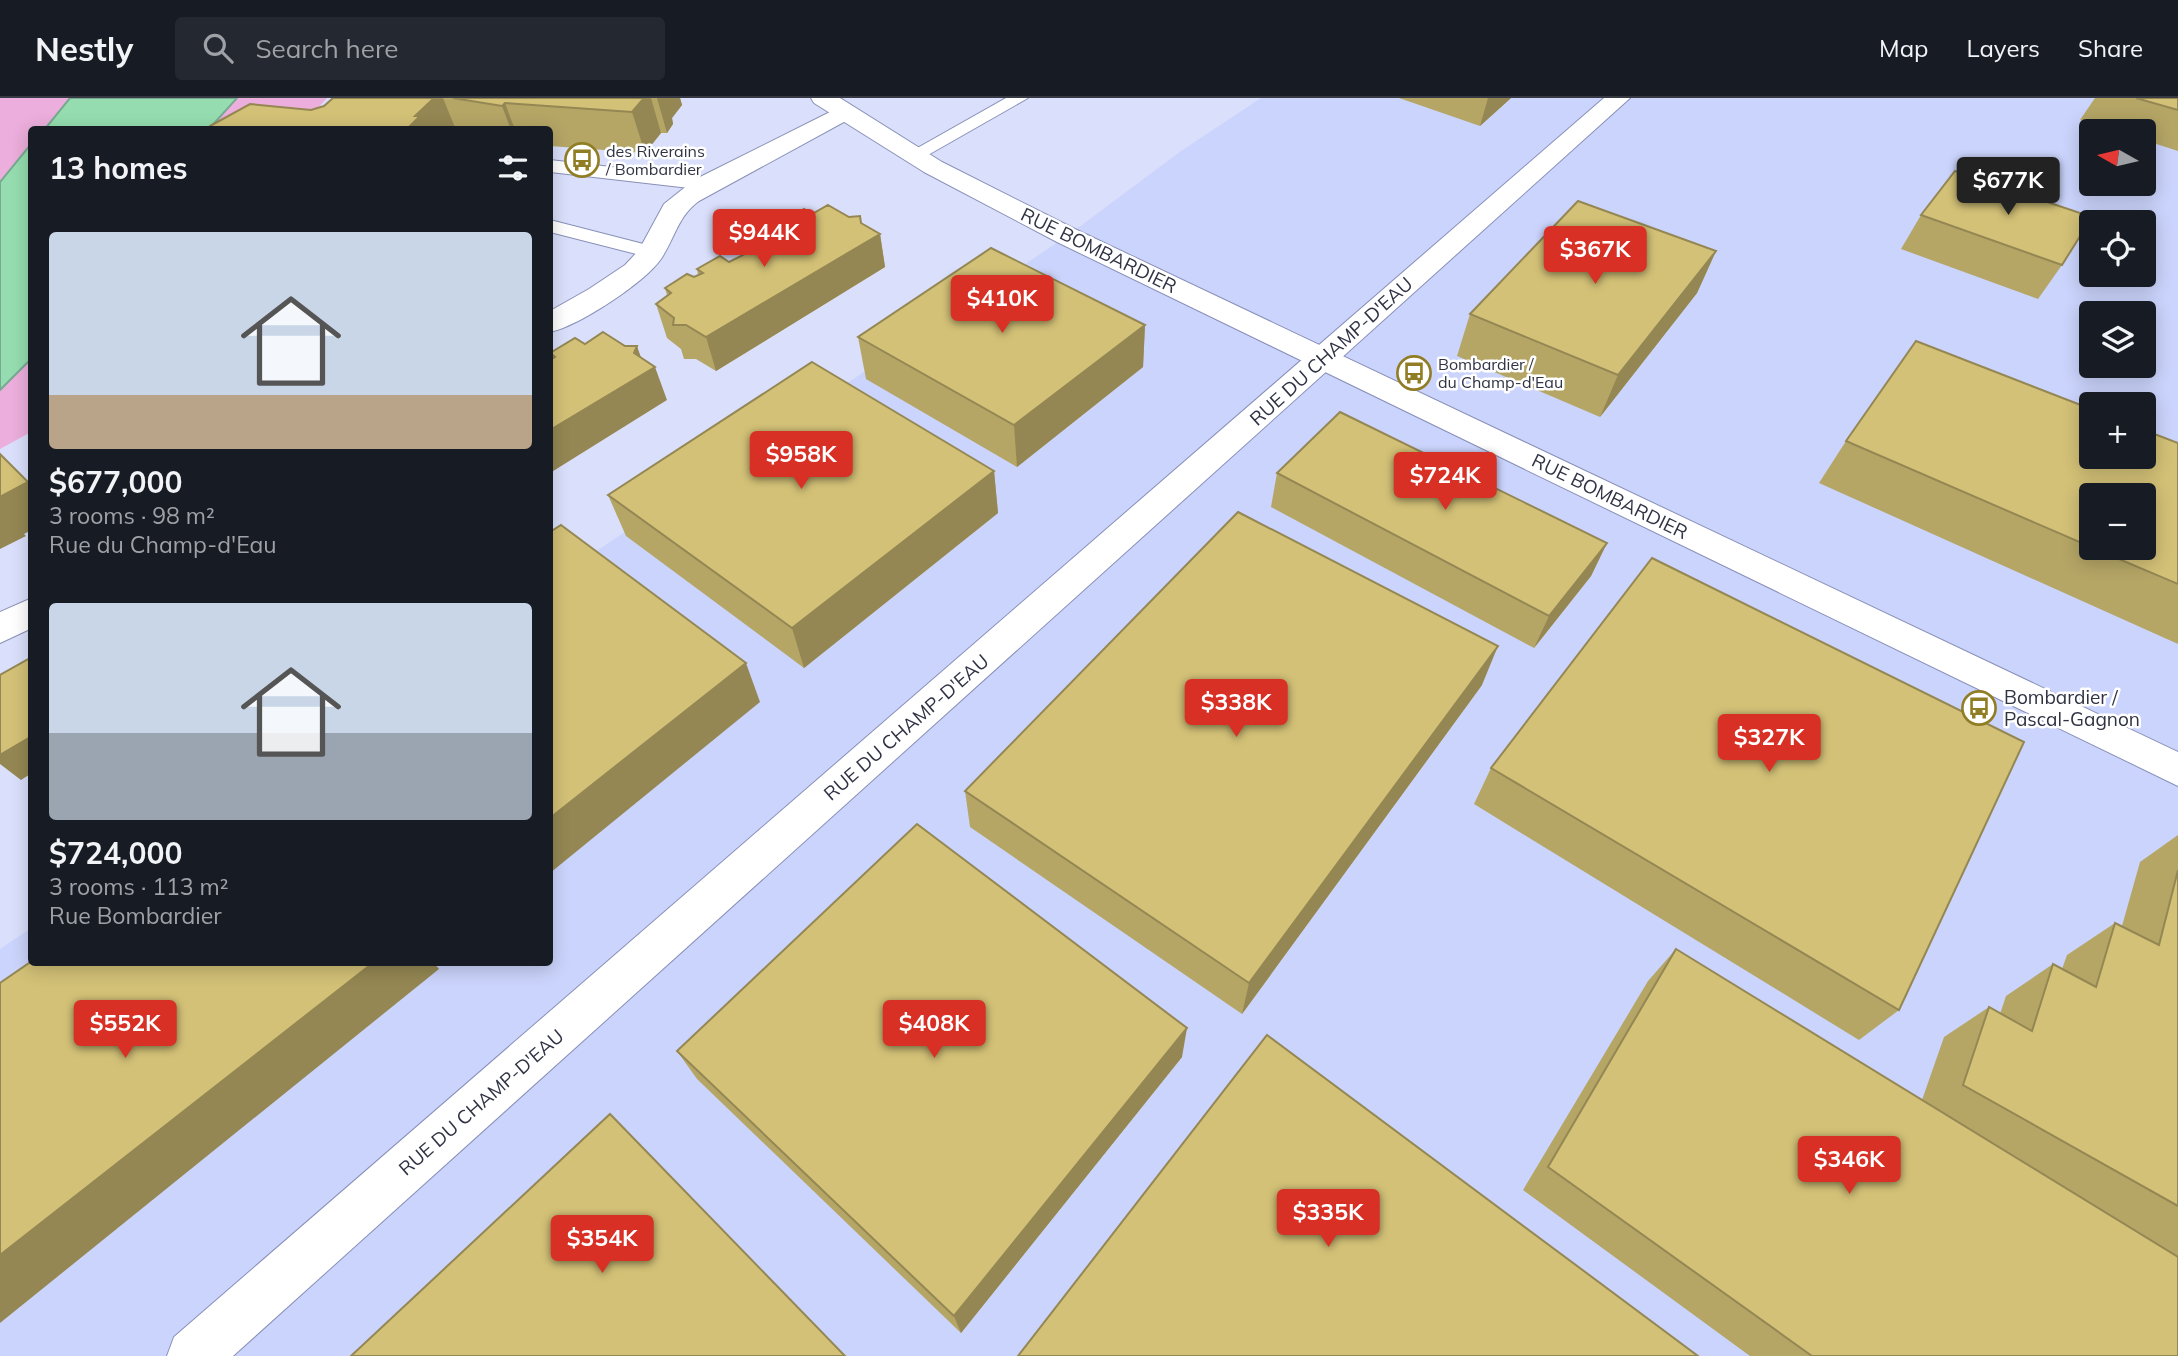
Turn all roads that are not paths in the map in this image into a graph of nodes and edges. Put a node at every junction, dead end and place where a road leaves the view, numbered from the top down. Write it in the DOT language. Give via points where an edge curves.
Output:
graph roads {
  1 [pos="1019,98"];
  2 [pos="1618,98"];
  3 [pos="833,105"];
  4 [pos="914,155"];
  5 [pos="553,166"];
  6 [pos="707,184"];
  7 [pos="553,227"];
  8 [pos="652,252"];
  9 [pos="553,321"];
  10 [pos="1323,359"];
  11 [pos="28,613"];
  12 [pos="0,629"];
  13 [pos="2178,770"];
  14 [pos="193,1356"];
  1 -- 4 [label="lane"];
  2 -- 10 [label="street, RUE DU CHAMP-D'EAU"];
  3 -- 4 [label="street, RUE BOMBARDIER"];
  3 -- 6 [label="street"];
  4 -- 10 [label="street, RUE BOMBARDIER" via="1019,212"];
  5 -- 6 [label="lane"];
  6 -- 8 [label="street" via="670,214"];
  7 -- 8 [label="lane"];
  8 -- 9 [label="street" via="620,281"];
  10 -- 13 [label="street, RUE BOMBARDIER"];
  10 -- 14 [label="street, RUE DU CHAMP-D'EAU"];
  11 -- 12 [label="street"];
}
